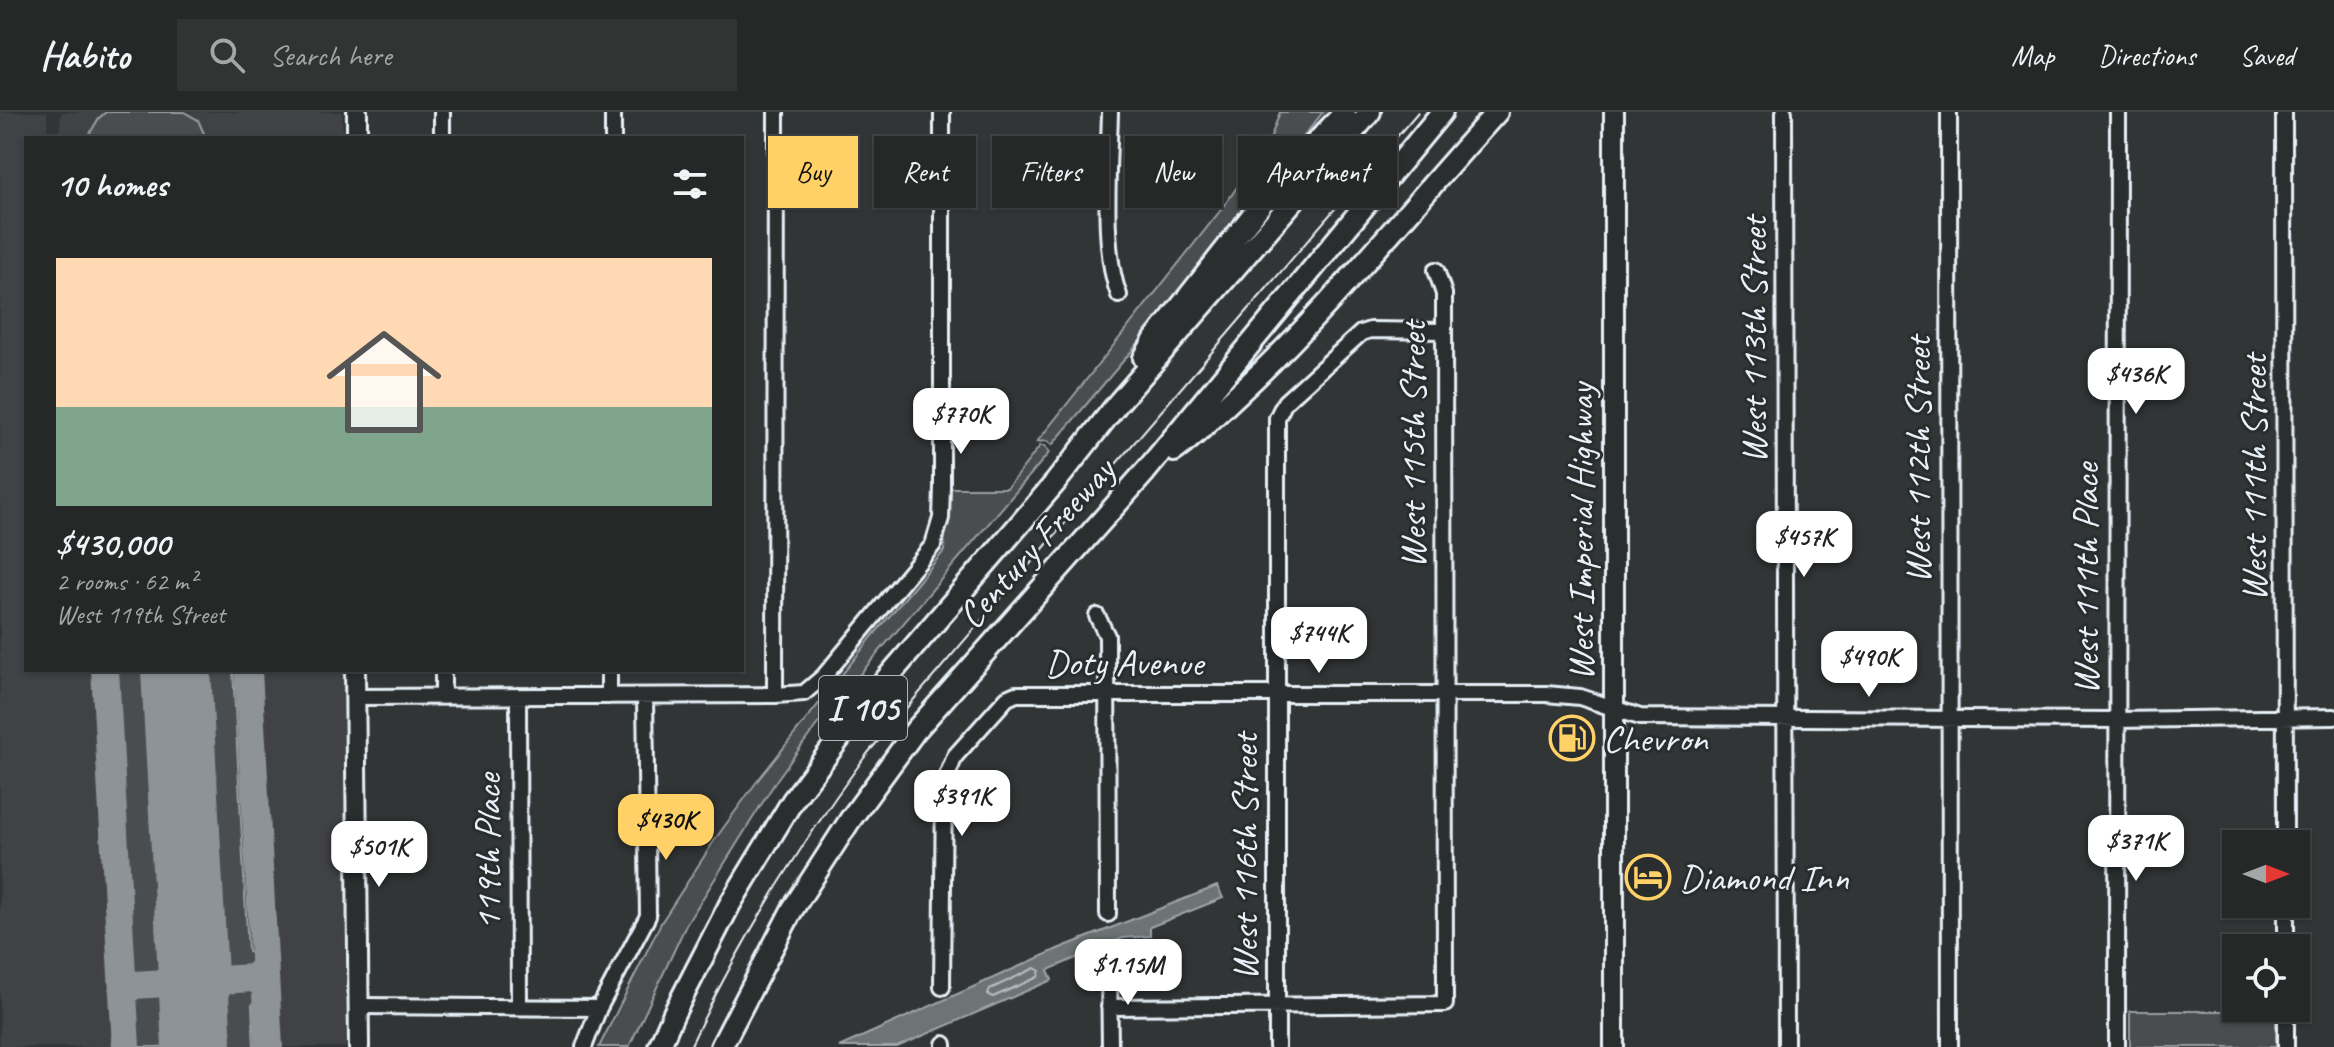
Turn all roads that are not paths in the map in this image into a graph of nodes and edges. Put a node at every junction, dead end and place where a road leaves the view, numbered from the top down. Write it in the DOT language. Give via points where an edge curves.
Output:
graph roads {
  1 [pos="357,112"];
  2 [pos="442,112"];
  3 [pos="613,112"];
  4 [pos="776,112"];
  5 [pos="942,112"];
  6 [pos="1110,112"];
  7 [pos="1345,112"];
  8 [pos="1370,112"];
  9 [pos="1442,112"];
  10 [pos="1489,112"];
  11 [pos="1497,112"];
  12 [pos="1614,112"];
  13 [pos="1784,112"];
  14 [pos="1949,112"];
  15 [pos="2118,112"];
  16 [pos="2284,112"];
  17 [pos="357,136"];
  18 [pos="442,136"];
  19 [pos="613,136"];
  20 [pos="1443,171"];
  21 [pos="1436,270"];
  22 [pos="1119,295"];
  23 [pos="1444,331"];
  24 [pos="1118,403"];
  25 [pos="1145,472"];
  26 [pos="1097,616"];
  27 [pos="355,672"];
  28 [pos="443,672"];
  29 [pos="609,672"];
  30 [pos="1445,693"];
  31 [pos="1275,694"];
  32 [pos="775,695"];
  33 [pos="1109,695"];
  34 [pos="518,696"];
  35 [pos="609,696"];
  36 [pos="645,696"];
  37 [pos="355,697"];
  38 [pos="443,697"];
  39 [pos="1614,707"];
  40 [pos="2285,717"];
  41 [pos="2334,717"];
  42 [pos="1786,718"];
  43 [pos="1950,719"];
  44 [pos="2116,720"];
  45 [pos="2285,830"];
  46 [pos="1108,914"];
  47 [pos="1109,967"];
  48 [pos="942,987"];
  49 [pos="359,1006"];
  50 [pos="1277,1006"];
  51 [pos="519,1007"];
  52 [pos="1109,1007"];
  53 [pos="599,1008"];
  54 [pos="2286,1022"];
  55 [pos="359,1047"];
  56 [pos="584,1047"];
  57 [pos="659,1047"];
  58 [pos="721,1047"];
  59 [pos="1110,1047"];
  60 [pos="1277,1047"];
  61 [pos="1614,1047"];
  62 [pos="1786,1047"];
  63 [pos="1950,1047"];
  64 [pos="2117,1047"];
  65 [pos="2286,1047"];
  1 -- 17 [label="main road"];
  2 -- 18 [label="street"];
  3 -- 19 [label="street"];
  4 -- 32 [label="street"];
  5 -- 32 [label="street" via="939,532 824,676 804,693"];
  6 -- 22 [label="street" via="1109,246"];
  7 -- 24 [label="highway" via="1277,184 1155,339"];
  8 -- 24 [label="highway, Century Freeway / I 105"];
  9 -- 25 [label="highway, Century Freeway / I 105"];
  10 -- 20 [label="highway"];
  11 -- 20 [label="highway"];
  12 -- 39 [label="main road, West Imperial Highway"];
  13 -- 42 [label="street, West 113th Street"];
  14 -- 43 [label="street, West 112th Street"];
  15 -- 44 [label="street, West 111th Place"];
  16 -- 40 [label="street, West 111th Street"];
  20 -- 25 [label="highway" via="1267,367 1183,445"];
  21 -- 23 [label="street, West 115th Street" via="1444,294"];
  23 -- 30 [label="street, West 115th Street"];
  23 -- 31 [label="street, West 116th Street" via="1361,333 1285,402 1277,418"];
  24 -- 57 [label="highway, Century Freeway / I 105" via="870,698 793,800 730,904"];
  25 -- 58 [label="highway, Century Freeway / I 105" via="905,744 792,910"];
  26 -- 33 [label="street" via="1107,636"];
  27 -- 37 [label="main road"];
  28 -- 38 [label="street"];
  29 -- 35 [label="street"];
  30 -- 31 [label="street, Doty Avenue"];
  30 -- 39 [label="street, Doty Avenue" via="1546,694"];
  30 -- 50 [label="street, West 115th Street" via="1445,1004"];
  31 -- 33 [label="street, Doty Avenue"];
  31 -- 50 [label="street, West 116th Street"];
  32 -- 36 [label="street"];
  33 -- 46 [label="street"];
  33 -- 48 [label="street, Doty Avenue" via="1016,694 955,756 944,783"];
  34 -- 35 [label="street"];
  34 -- 38 [label="street"];
  34 -- 51 [label="street, 119th Place"];
  35 -- 36 [label="street"];
  36 -- 53 [label="street" via="648,916"];
  37 -- 38 [label="street"];
  37 -- 49 [label="main road"];
  39 -- 42 [label="street, Doty Avenue" via="1640,717"];
  39 -- 61 [label="main road, West Imperial Highway"];
  40 -- 41 [label="street, Doty Avenue"];
  40 -- 44 [label="street, Doty Avenue"];
  40 -- 45 [label="street, West 111th Street"];
  42 -- 43 [label="street, Doty Avenue"];
  42 -- 62 [label="street, West 113th Street"];
  43 -- 44 [label="street, Doty Avenue"];
  43 -- 63 [label="street, West 112th Street"];
  44 -- 64 [label="street, West 111th Place"];
  47 -- 52 [label="street"];
  49 -- 51 [label="street"];
  49 -- 55 [label="main road"];
  50 -- 52 [label="street"];
  50 -- 60 [label="street, West 116th Street"];
  51 -- 53 [label="street"];
  52 -- 59 [label="street"];
  53 -- 56 [label="street"];
  54 -- 65 [label="street"];
}
